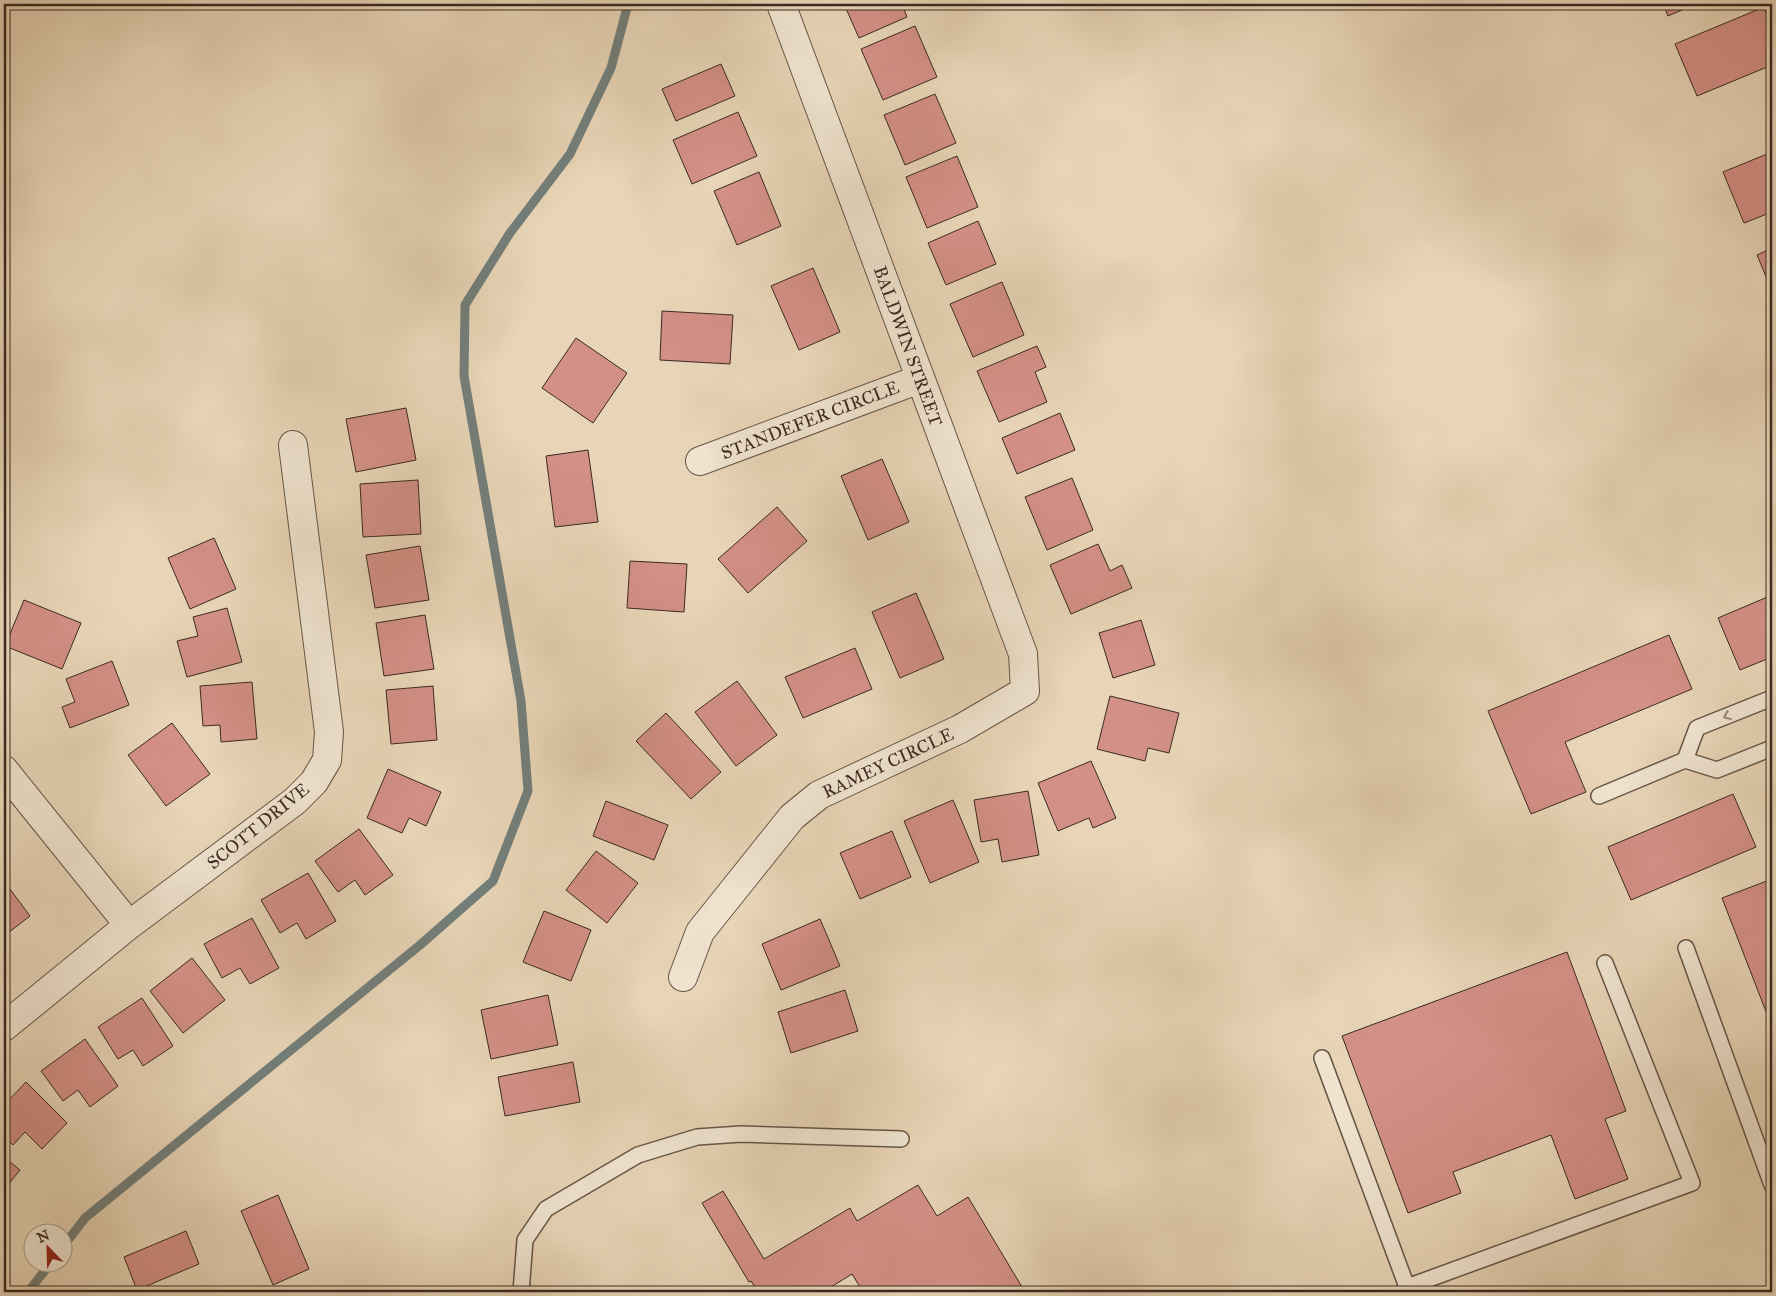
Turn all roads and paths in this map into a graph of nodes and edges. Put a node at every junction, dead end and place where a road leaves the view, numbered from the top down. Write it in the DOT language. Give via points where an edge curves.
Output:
graph roads {
  1 [pos="781,4"];
  2 [pos="920,379"];
  3 [pos="293,444"];
  4 [pos="700,461"];
  5 [pos="1025,691"];
  6 [pos="1772,698"];
  7 [pos="1772,748"];
  8 [pos="1685,760"];
  9 [pos="4,770"];
  10 [pos="1599,796"];
  11 [pos="129,925"];
  12 [pos="1686,948"];
  13 [pos="1605,963"];
  14 [pos="683,977"];
  15 [pos="4,1027"];
  16 [pos="1322,1058"];
  17 [pos="901,1139"];
  18 [pos="1772,1185"];
  19 [pos="1407,1290"];
  20 [pos="520,1292"];
  1 -- 2 [label="street, BALDWIN STREET"];
  2 -- 4 [label="street, STANDEFER CIRCLE"];
  2 -- 5 [label="street, BALDWIN STREET" via="1023,654"];
  3 -- 11 [label="street, SCOTT DRIVE" via="329,732 327,760 314,782 295,801"];
  5 -- 14 [label="street, RAMEY CIRCLE" via="960,729 819,795 792,817 700,932"];
  6 -- 8 [label="lane, one-way" via="1697,728"];
  7 -- 8 [label="lane" via="1718,770"];
  8 -- 10 [label="lane"];
  9 -- 11 [label="street"];
  11 -- 15 [label="street, SCOTT DRIVE"];
  12 -- 18 [label="lane"];
  13 -- 19 [label="lane" via="1692,1183"];
  16 -- 19 [label="lane"];
  17 -- 20 [label="lane" via="742,1134 697,1137 638,1155 546,1209 524,1240"];
}
